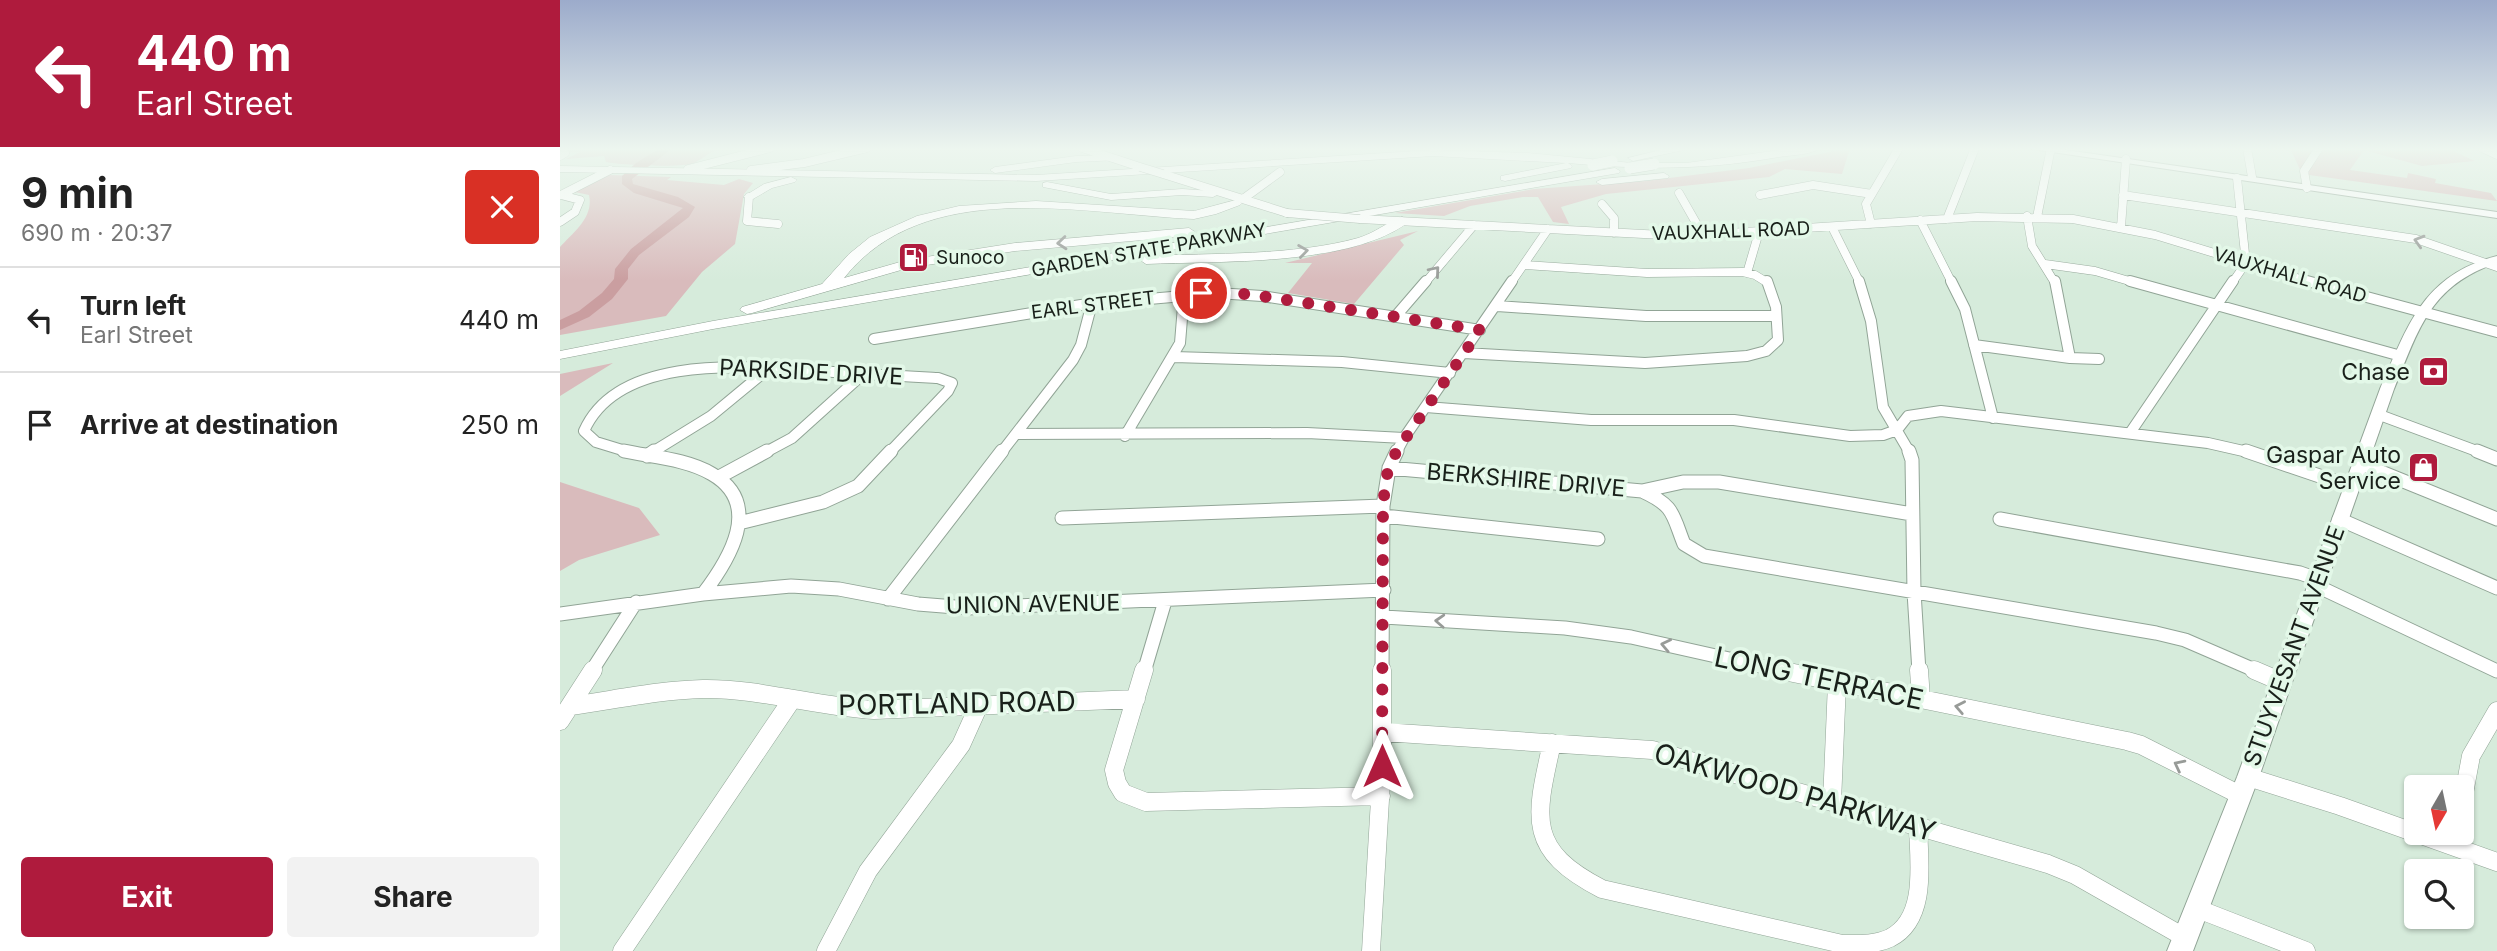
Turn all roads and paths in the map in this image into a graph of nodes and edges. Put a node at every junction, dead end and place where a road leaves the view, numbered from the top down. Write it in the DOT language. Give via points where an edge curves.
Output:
graph roads {
  1 [pos="752,192"];
  2 [pos="756,192"];
  3 [pos="1086,192"];
  4 [pos="1096,192"];
  5 [pos="1156,192"];
  6 [pos="1179,192"];
  7 [pos="1188,192"];
  8 [pos="1210,192"];
  9 [pos="1216,192"];
  10 [pos="1256,192"];
  11 [pos="1460,192"];
  12 [pos="1462,192"];
  13 [pos="1774,192"];
  14 [pos="1861,192"];
  15 [pos="1957,192"];
  16 [pos="2039,192"];
  17 [pos="2239,192"];
  18 [pos="2350,192"];
  19 [pos="1679,193"];
  20 [pos="1213,194"];
  21 [pos="1872,194"];
  22 [pos="560,195"];
  23 [pos="1760,195"];
  24 [pos="2123,195"];
  25 [pos="749,197"];
  26 [pos="1140,197"];
  27 [pos="1116,198"];
  28 [pos="1239,201"];
  29 [pos="1602,204"];
  30 [pos="1265,206"];
  31 [pos="1287,213"];
  32 [pos="2242,213"];
  33 [pos="2497,214"];
  34 [pos="2032,217"];
  35 [pos="1947,219"];
  36 [pos="1920,220"];
  37 [pos="1402,221"];
  38 [pos="560,222"];
  39 [pos="778,224"];
  40 [pos="1871,224"];
  41 [pos="1474,225"];
  42 [pos="1832,227"];
  43 [pos="2121,227"];
  44 [pos="1228,229"];
  45 [pos="1548,229"];
  46 [pos="1759,232"];
  47 [pos="1614,233"];
  48 [pos="1703,235"];
  49 [pos="2497,259"];
  50 [pos="2246,262"];
  51 [pos="2484,262"];
  52 [pos="2045,264"];
  53 [pos="1525,265"];
  54 [pos="2497,267"];
  55 [pos="1042,269"];
  56 [pos="1747,273"];
  57 [pos="809,292"];
  58 [pos="1184,294"];
  59 [pos="1092,303"];
  60 [pos="2215,304"];
  61 [pos="1496,306"];
  62 [pos="747,310"];
  63 [pos="2423,313"];
  64 [pos="1776,316"];
  65 [pos="1395,317"];
  66 [pos="1480,330"];
  67 [pos="2497,332"];
  68 [pos="874,338"];
  69 [pos="560,343"];
  70 [pos="1974,345"];
  71 [pos="1464,353"];
  72 [pos="560,355"];
  73 [pos="2401,356"];
  74 [pos="1174,358"];
  75 [pos="2070,358"];
  76 [pos="2099,359"];
  77 [pos="769,368"];
  78 [pos="1450,373"];
  79 [pos="863,374"];
  80 [pos="1426,407"];
  81 [pos="2377,414"];
  82 [pos="1993,418"];
  83 [pos="1897,430"];
  84 [pos="2130,433"];
  85 [pos="1017,434"];
  86 [pos="1125,436"];
  87 [pos="1404,439"];
  88 [pos="648,456"];
  89 [pos="2497,459"];
  90 [pos="2359,463"];
  91 [pos="1389,468"];
  92 [pos="719,477"];
  93 [pos="2352,487"];
  94 [pos="1642,491"];
  95 [pos="1383,511"];
  96 [pos="1912,514"];
  97 [pos="1062,519"];
  98 [pos="2000,519"];
  99 [pos="2339,519"];
  100 [pos="2497,519"];
  101 [pos="739,523"];
  102 [pos="1598,540"];
  103 [pos="2319,583"];
  104 [pos="2497,588"];
  105 [pos="1384,590"];
  106 [pos="1914,592"];
  107 [pos="702,594"];
  108 [pos="888,598"];
  109 [pos="1165,601"];
  110 [pos="636,602"];
  111 [pos="560,614"];
  112 [pos="1384,617"];
  113 [pos="2497,671"];
  114 [pos="2282,682"];
  115 [pos="1838,683"];
  116 [pos="1136,698"];
  117 [pos="1921,699"];
  118 [pos="791,701"];
  119 [pos="979,705"];
  120 [pos="570,706"];
  121 [pos="2497,711"];
  122 [pos="560,721"];
  123 [pos="1383,732"];
  124 [pos="1552,743"];
  125 [pos="2467,775"];
  126 [pos="2248,777"];
  127 [pos="2240,795"];
  128 [pos="1381,796"];
  129 [pos="1832,802"];
  130 [pos="2404,824"];
  131 [pos="1918,827"];
  132 [pos="2466,845"];
  133 [pos="2497,862"];
  134 [pos="2198,909"];
  135 [pos="2182,944"];
  136 [pos="622,951"];
  137 [pos="826,951"];
  138 [pos="1371,951"];
  139 [pos="2306,951"];
  1 -- 25 [label="highway"];
  2 -- 25 [label="highway"];
  3 -- 27 [label="highway"];
  4 -- 27 [label="highway"];
  5 -- 26 [label="highway"];
  6 -- 26 [label="highway"];
  7 -- 20 [label="highway"];
  8 -- 20 [label="street, VAUXHALL ROAD"];
  9 -- 28 [label="street, VAUXHALL ROAD"];
  10 -- 28 [label="street"];
  11 -- 44 [label="highway, GARDEN STATE PARKWAY"];
  12 -- 55 [label="highway, GARDEN STATE PARKWAY"];
  13 -- 23 [label="street"];
  14 -- 21 [label="street"];
  15 -- 35 [label="street"];
  16 -- 34 [label="street"];
  17 -- 32 [label="street"];
  18 -- 33 [label="main road"];
  19 -- 48 [label="street"];
  20 -- 28 [label="street, VAUXHALL ROAD"];
  21 -- 40 [label="street" via="1866,207"];
  22 -- 38 [label="street" via="580,200 575,212"];
  24 -- 32 [label="street"];
  24 -- 43 [label="street"];
  25 -- 39 [label="street" via="747,221"];
  26 -- 27 [label="highway"];
  28 -- 30 [label="street"];
  28 -- 31 [label="street, VAUXHALL ROAD"];
  28 -- 57 [label="highway" via="1194,215 1035,204 944,213 880,236 857,253 835,280"];
  29 -- 47 [label="street" via="1614,218"];
  30 -- 31 [label="street, VAUXHALL ROAD"];
  31 -- 37 [label="street, VAUXHALL ROAD, bridge"];
  32 -- 50 [label="street"];
  51 -- 32 [label="street, one-way" via="2416,239"];
  34 -- 35 [label="street, VAUXHALL ROAD"];
  34 -- 43 [label="street, VAUXHALL ROAD"];
  34 -- 52 [label="street" via="2032,246"];
  35 -- 36 [label="street, VAUXHALL ROAD"];
  36 -- 40 [label="street, VAUXHALL ROAD"];
  36 -- 70 [label="street" via="1965,309"];
  37 -- 41 [label="street, VAUXHALL ROAD"];
  55 -- 37 [label="highway, one-way" via="1310,250 1380,235"];
  40 -- 42 [label="street, VAUXHALL ROAD"];
  41 -- 45 [label="street, VAUXHALL ROAD"];
  65 -- 41 [label="street, one-way"];
  42 -- 46 [label="street, VAUXHALL ROAD"];
  42 -- 83 [label="street" via="1858,276 1871,321 1883,407"];
  43 -- 50 [label="street, VAUXHALL ROAD"];
  44 -- 57 [label="highway, one-way" via="1000,249 888,268"];
  44 -- 62 [label="highway, GARDEN STATE PARKWAY"];
  45 -- 47 [label="street, VAUXHALL ROAD"];
  45 -- 53 [label="street"];
  46 -- 48 [label="street, VAUXHALL ROAD"];
  46 -- 56 [label="street"];
  47 -- 48 [label="street, VAUXHALL ROAD"];
  49 -- 51 [label="main road, STUYVESANT AVENUE"];
  50 -- 60 [label="street"];
  50 -- 63 [label="street, VAUXHALL ROAD"];
  51 -- 54 [label="street"];
  51 -- 63 [label="main road, STUYVESANT AVENUE" via="2452,279"];
  52 -- 60 [label="street" via="2095,271"];
  52 -- 75 [label="street" via="2056,284"];
  53 -- 56 [label="street" via="1667,274"];
  53 -- 61 [label="street"];
  55 -- 72 [label="highway, GARDEN STATE PARKWAY"];
  56 -- 64 [label="street" via="1769,282"];
  57 -- 62 [label="highway"];
  58 -- 59 [label="street, EARL STREET"];
  58 -- 65 [label="street, EARL STREET" via="1248,294"];
  58 -- 74 [label="street" via="1180,343"];
  59 -- 68 [label="street, EARL STREET"];
  59 -- 85 [label="street" via="1078,352"];
  60 -- 73 [label="street"];
  60 -- 84 [label="street"];
  61 -- 64 [label="street" via="1630,315"];
  61 -- 66 [label="street"];
  62 -- 69 [label="highway, GARDEN STATE PARKWAY"];
  63 -- 67 [label="street, VAUXHALL ROAD"];
  63 -- 73 [label="main road, STUYVESANT AVENUE"];
  64 -- 71 [label="street" via="1776,342 1766,351 1747,356 1634,363"];
  65 -- 66 [label="street, EARL STREET"];
  66 -- 71 [label="street"];
  70 -- 75 [label="street"];
  70 -- 82 [label="street"];
  71 -- 78 [label="street"];
  73 -- 81 [label="main road, STUYVESANT AVENUE"];
  74 -- 78 [label="street" via="1342,362"];
  74 -- 86 [label="street"];
  75 -- 76 [label="street"];
  77 -- 79 [label="street, PARKSIDE DRIVE"];
  77 -- 88 [label="street" via="711,416"];
  77 -- 88 [label="street, PARKSIDE DRIVE" via="719,366 659,377 617,394 590,415 584,432 591,440"];
  78 -- 80 [label="street"];
  79 -- 92 [label="street" via="792,438"];
  79 -- 101 [label="street, PARKSIDE DRIVE" via="938,378 952,383 858,486 823,502"];
  80 -- 83 [label="street" via="1591,420 1734,420 1850,436"];
  80 -- 87 [label="street"];
  81 -- 89 [label="street"];
  81 -- 90 [label="main road, STUYVESANT AVENUE"];
  82 -- 83 [label="street" via="1924,412 1908,416"];
  82 -- 84 [label="street"];
  83 -- 96 [label="street" via="1912,460"];
  84 -- 93 [label="street" via="2227,446"];
  85 -- 86 [label="street"];
  85 -- 108 [label="street"];
  86 -- 87 [label="street" via="1294,431"];
  87 -- 91 [label="street"];
  88 -- 92 [label="street, PARKSIDE DRIVE"];
  90 -- 93 [label="main road, STUYVESANT AVENUE"];
  90 -- 100 [label="street"];
  91 -- 94 [label="street, BERKSHIRE DRIVE"];
  91 -- 95 [label="street"];
  92 -- 101 [label="street" via="738,503"];
  93 -- 99 [label="main road, STUYVESANT AVENUE"];
  94 -- 96 [label="street, BERKSHIRE DRIVE" via="1707,481"];
  94 -- 106 [label="street" via="1670,509 1686,547 1704,556"];
  95 -- 97 [label="street"];
  95 -- 102 [label="street"];
  95 -- 105 [label="street"];
  96 -- 106 [label="street"];
  98 -- 103 [label="street" via="2300,573"];
  99 -- 103 [label="main road, STUYVESANT AVENUE"];
  99 -- 104 [label="street"];
  101 -- 107 [label="street" via="727,559"];
  103 -- 113 [label="street"];
  103 -- 114 [label="main road, STUYVESANT AVENUE"];
  105 -- 109 [label="street, UNION AVENUE"];
  105 -- 112 [label="street"];
  106 -- 114 [label="street" via="2185,640"];
  106 -- 117 [label="street"];
  107 -- 108 [label="street, UNION AVENUE" via="814,586"];
  107 -- 110 [label="street, UNION AVENUE"];
  108 -- 109 [label="street, UNION AVENUE" via="943,608"];
  109 -- 116 [label="street"];
  110 -- 111 [label="street, UNION AVENUE"];
  110 -- 120 [label="street"];
  115 -- 112 [label="street, LONG TERRACE, one-way" via="1596,632"];
  112 -- 123 [label="street"];
  114 -- 126 [label="main road, STUYVESANT AVENUE"];
  115 -- 117 [label="street, LONG TERRACE"];
  115 -- 129 [label="street"];
  116 -- 119 [label="street, PORTLAND ROAD"];
  116 -- 128 [label="street" via="1114,770 1115,784 1128,798 1146,802"];
  127 -- 117 [label="street, LONG TERRACE, one-way" via="2141,745"];
  118 -- 119 [label="street, PORTLAND ROAD" via="874,710"];
  118 -- 120 [label="street, PORTLAND ROAD" via="702,689"];
  118 -- 136 [label="street"];
  119 -- 137 [label="street" via="961,745 890,838"];
  120 -- 122 [label="street"];
  121 -- 125 [label="street" via="2471,756"];
  123 -- 124 [label="street, OAKWOOD PARKWAY"];
  123 -- 128 [label="street"];
  124 -- 129 [label="street, OAKWOOD PARKWAY" via="1652,750"];
  124 -- 131 [label="street" via="1538,811 1542,835 1568,871 1602,889 1842,944 1868,944 1898,933 1916,910"];
  126 -- 127 [label="main road, STUYVESANT AVENUE"];
  126 -- 130 [label="street"];
  127 -- 134 [label="main road, STUYVESANT AVENUE"];
  128 -- 138 [label="street"];
  129 -- 131 [label="street, OAKWOOD PARKWAY"];
  131 -- 135 [label="street, OAKWOOD PARKWAY" via="2057,868"];
  132 -- 133 [label="street"];
  134 -- 135 [label="main road, STUYVESANT AVENUE"];
  134 -- 139 [label="street"];
}
